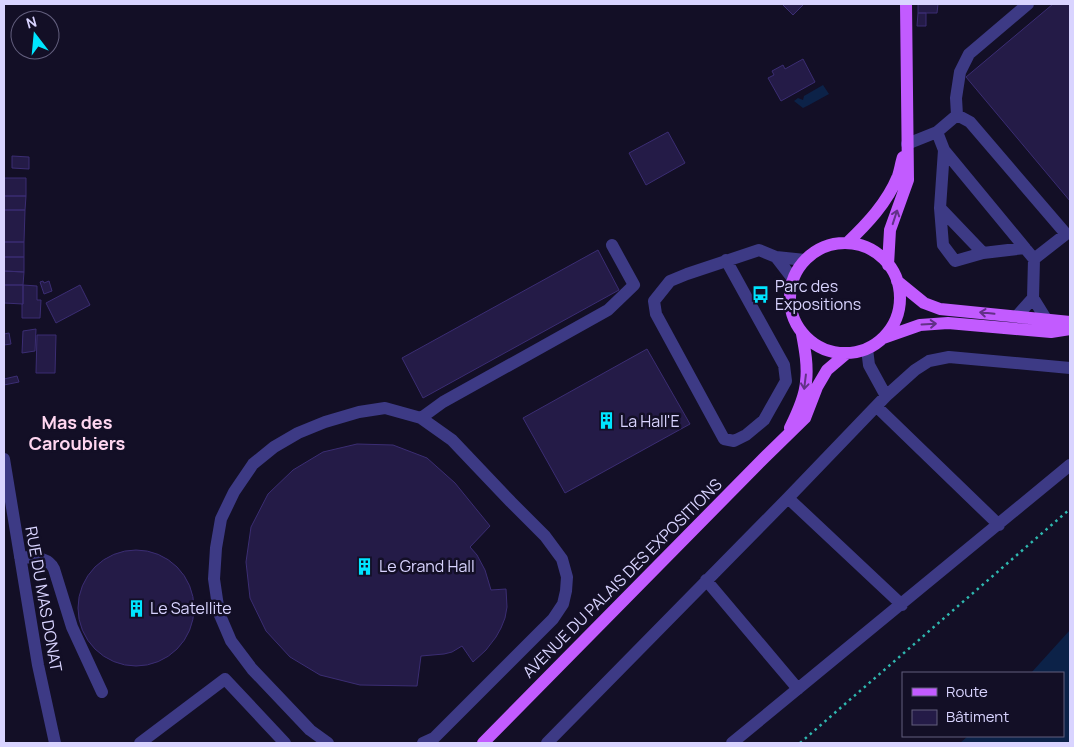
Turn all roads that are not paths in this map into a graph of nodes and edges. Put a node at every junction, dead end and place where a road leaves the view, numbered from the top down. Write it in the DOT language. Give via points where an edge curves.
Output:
graph roads {
  1 [pos="906,4"];
  2 [pos="1028,4"];
  3 [pos="957,115"];
  4 [pos="937,132"];
  5 [pos="907,144"];
  6 [pos="944,150"];
  7 [pos="940,208"];
  8 [pos="847,243"];
  9 [pos="612,245"];
  10 [pos="1025,248"];
  11 [pos="983,253"];
  12 [pos="776,257"];
  13 [pos="1034,259"];
  14 [pos="726,260"];
  15 [pos="804,260"];
  16 [pos="888,265"];
  17 [pos="793,279"];
  18 [pos="897,281"];
  19 [pos="1033,298"];
  20 [pos="1017,316"];
  21 [pos="1046,319"];
  22 [pos="1070,322"];
  23 [pos="1070,329"];
  24 [pos="802,334"];
  25 [pos="883,338"];
  26 [pos="867,349"];
  27 [pos="847,353"];
  28 [pos="1070,368"];
  29 [pos="886,396"];
  30 [pos="877,407"];
  31 [pos="421,418"];
  32 [pos="785,436"];
  33 [pos="4,460"];
  34 [pos="1070,465"];
  35 [pos="6,488"];
  36 [pos="788,498"];
  37 [pos="999,525"];
  38 [pos="20,557"];
  39 [pos="706,580"];
  40 [pos="902,605"];
  41 [pos="798,689"];
  42 [pos="102,692"];
  43 [pos="55,743"];
  44 [pos="140,743"];
  45 [pos="285,743"];
  46 [pos="328,743"];
  47 [pos="423,743"];
  48 [pos="483,743"];
  49 [pos="547,743"];
  50 [pos="732,743"];
  1 -- 5 [label="main road"];
  2 -- 3 [label="street" via="970,54 960,72"];
  3 -- 4 [label="street"];
  3 -- 13 [label="street" via="970,122 1066,234"];
  4 -- 5 [label="street"];
  4 -- 6 [label="street"];
  5 -- 8 [label="main road" via="898,176 884,202"];
  16 -- 5 [label="main road, one-way" via="890,230 908,180"];
  6 -- 7 [label="street"];
  6 -- 10 [label="street"];
  7 -- 11 [label="street"];
  7 -- 11 [label="street" via="943,245 955,261"];
  8 -- 15 [label="main road" via="831,245"];
  8 -- 16 [label="main road" via="877,253"];
  9 -- 31 [label="street" via="634,285 608,310 443,402"];
  10 -- 11 [label="street"];
  10 -- 13 [label="street"];
  12 -- 14 [label="street" via="759,250"];
  12 -- 15 [label="street"];
  12 -- 17 [label="street"];
  13 -- 19 [label="street"];
  14 -- 14 [label="street" via="670,281 654,301 656,314 724,439 734,441 764,420 786,381 784,365"];
  15 -- 17 [label="main road"];
  16 -- 18 [label="main road"];
  17 -- 24 [label="main road" via="790,308"];
  20 -- 18 [label="main road, one-way" via="940,309 924,303"];
  18 -- 25 [label="main road" via="900,296 898,312"];
  19 -- 20 [label="street"];
  19 -- 21 [label="street"];
  20 -- 21 [label="main road"];
  21 -- 22 [label="main road"];
  25 -- 23 [label="main road, one-way" via="920,325 948,323 1051,332"];
  24 -- 27 [label="main road" via="830,352"];
  24 -- 32 [label="main road, AVENUE DU PALAIS DES EXPOSITIONS, one-way" via="806,383 798,413"];
  25 -- 26 [label="main road"];
  26 -- 27 [label="main road"];
  26 -- 29 [label="street" via="869,365"];
  27 -- 32 [label="main road, AVENUE DU PALAIS DES EXPOSITIONS" via="827,370 806,418"];
  28 -- 29 [label="street" via="949,357 929,361"];
  29 -- 30 [label="street"];
  30 -- 36 [label="street"];
  30 -- 37 [label="street"];
  31 -- 46 [label="street" via="386,408 359,412 298,433 253,464 221,519 214,579 220,613 231,641 252,669 310,730"];
  31 -- 47 [label="street" via="452,440 545,536 562,559 567,577 563,604 553,619 434,738"];
  32 -- 48 [label="main road, AVENUE DU PALAIS DES EXPOSITIONS"];
  33 -- 35 [label="street, RUE DU MAS DONAT"];
  34 -- 37 [label="street"];
  35 -- 38 [label="street, RUE DU MAS DONAT"];
  36 -- 39 [label="street"];
  36 -- 40 [label="street"];
  37 -- 40 [label="street"];
  38 -- 42 [label="street" via="51,563 72,627"];
  38 -- 43 [label="street, RUE DU MAS DONAT"];
  39 -- 41 [label="street"];
  39 -- 49 [label="street"];
  40 -- 41 [label="street"];
  41 -- 50 [label="street"];
  44 -- 45 [label="street" via="225,679"];
}
